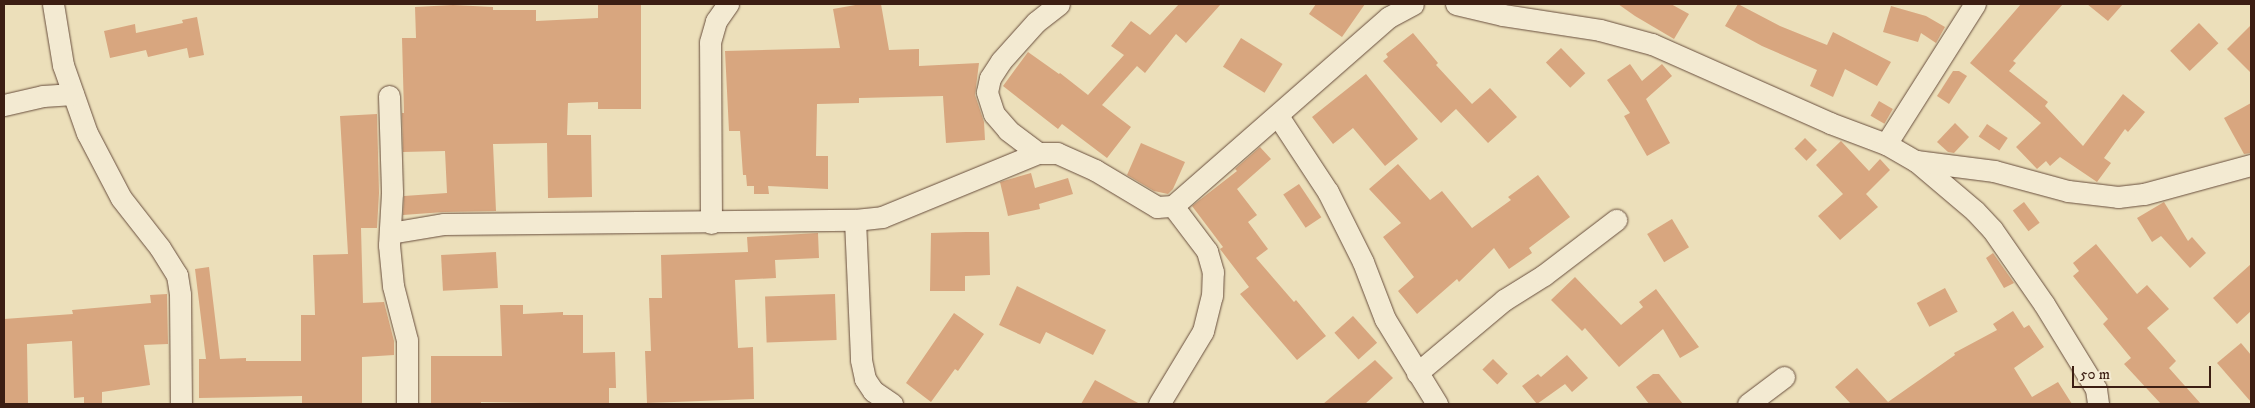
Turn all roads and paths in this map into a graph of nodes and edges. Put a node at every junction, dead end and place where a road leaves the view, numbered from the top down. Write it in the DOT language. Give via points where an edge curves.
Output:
graph roads {
  1 [pos="53,4"];
  2 [pos="728,4"];
  3 [pos="1059,4"];
  4 [pos="1413,4"];
  5 [pos="1456,4"];
  6 [pos="1975,4"];
  7 [pos="73,94"];
  8 [pos="389,96"];
  9 [pos="4,105"];
  10 [pos="1278,116"];
  11 [pos="1886,144"];
  12 [pos="1038,153"];
  13 [pos="1916,161"];
  14 [pos="2251,165"];
  15 [pos="1173,206"];
  16 [pos="855,220"];
  17 [pos="1616,220"];
  18 [pos="711,223"];
  19 [pos="390,233"];
  20 [pos="1417,373"];
  21 [pos="1784,377"];
  22 [pos="181,404"];
  23 [pos="406,404"];
  24 [pos="892,404"];
  25 [pos="1159,404"];
  26 [pos="1438,404"];
  27 [pos="1748,404"];
  28 [pos="2098,404"];
  1 -- 7 [label="street" via="63,65"];
  2 -- 18 [label="street" via="716,21 710,42"];
  3 -- 12 [label="street" via="1036,22 1001,61 990,78 987,92 994,114 1008,130"];
  4 -- 10 [label="street" via="1389,17"];
  5 -- 11 [label="street" via="1600,30 1652,44 1830,123"];
  6 -- 11 [label="street"];
  7 -- 9 [label="street" via="38,97"];
  7 -- 22 [label="street" via="88,133 122,198 177,275"];
  8 -- 19 [label="street"];
  10 -- 15 [label="street"];
  10 -- 20 [label="street" via="1328,192 1363,262 1385,319"];
  11 -- 13 [label="street"];
  12 -- 15 [label="street" via="1057,153 1095,170 1157,207"];
  12 -- 16 [label="street" via="882,216"];
  13 -- 14 [label="street" via="1994,171 2068,191 2118,197 2144,194"];
  13 -- 28 [label="street" via="1992,229 2044,304 2096,389"];
  15 -- 25 [label="street" via="1207,251 1213,272 1212,296 1203,331"];
  16 -- 18 [label="street"];
  16 -- 24 [label="street" via="861,360 865,379 873,391"];
  17 -- 20 [label="street" via="1544,275 1504,300"];
  18 -- 19 [label="street" via="444,224"];
  19 -- 23 [label="street" via="393,286 407,340"];
  20 -- 26 [label="street"];
  21 -- 27 [label="street"];
}
